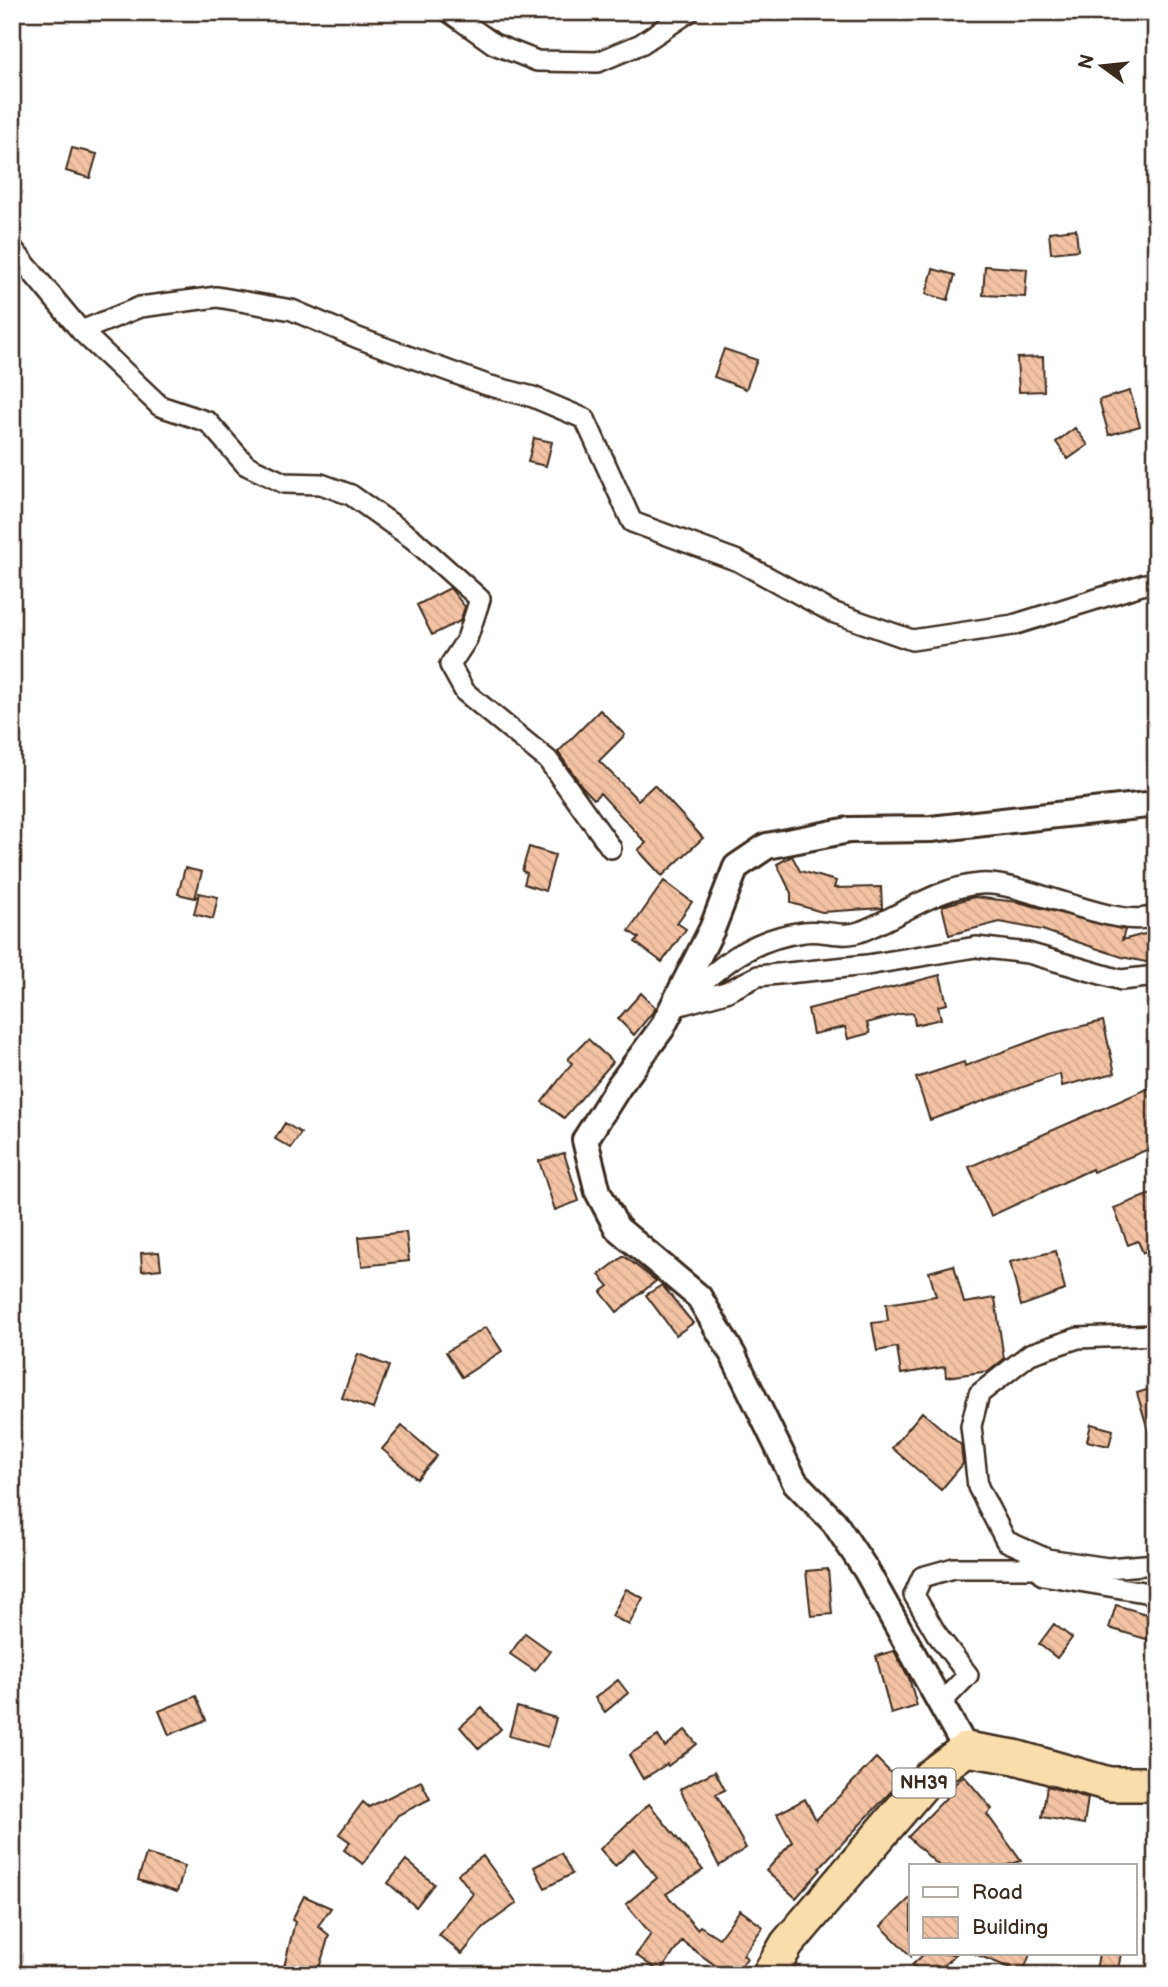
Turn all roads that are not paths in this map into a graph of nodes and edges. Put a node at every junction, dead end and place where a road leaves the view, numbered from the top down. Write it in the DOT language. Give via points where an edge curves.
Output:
graph roads {
  1 [pos="449,12"];
  2 [pos="689,12"];
  3 [pos="12,248"];
  4 [pos="81,331"];
  5 [pos="1156,584"];
  6 [pos="1156,804"];
  7 [pos="611,848"];
  8 [pos="1156,915"];
  9 [pos="1156,976"];
  10 [pos="673,1008"];
  11 [pos="1156,1335"];
  12 [pos="1156,1564"];
  13 [pos="1006,1568"];
  14 [pos="1108,1568"];
  15 [pos="1156,1594"];
  16 [pos="940,1704"];
  17 [pos="966,1749"];
  18 [pos="1156,1784"];
  19 [pos="769,1975"];
  1 -- 2 [label="street" via="494,44 537,61 598,62 641,44"];
  3 -- 4 [label="street"];
  4 -- 5 [label="street" via="140,307 217,297 292,310 487,385 533,397 585,419 632,522 738,561 832,612 912,640 1013,625"];
  4 -- 7 [label="street" via="160,406 208,422 246,465 284,483 321,484 351,495 414,539 480,600 467,639 450,665 465,692 548,760"];
  6 -- 10 [label="street" via="931,829 849,830 767,846 736,867"];
  8 -- 10 [label="street" via="1125,919 981,883 945,892 858,933 808,931 764,941 738,953"];
  9 -- 10 [label="street" via="1121,980 1028,953 976,947 758,976 726,992"];
  10 -- 16 [label="street" via="585,1140 598,1192 617,1228 699,1297 795,1482 834,1522 866,1570"];
  11 -- 14 [label="street" via="1078,1338 1030,1354 979,1395 971,1426 978,1486 1006,1541 1047,1559"];
  12 -- 14 [label="street"];
  13 -- 14 [label="street"];
  13 -- 15 [label="street"];
  13 -- 16 [label="street" via="954,1568 922,1577 914,1595 968,1675"];
  16 -- 17 [label="street"];
  17 -- 18 [label="highway, NH39" via="1015,1757 1109,1784"];
  17 -- 19 [label="highway, NH39" via="929,1777 787,1944"];
}
